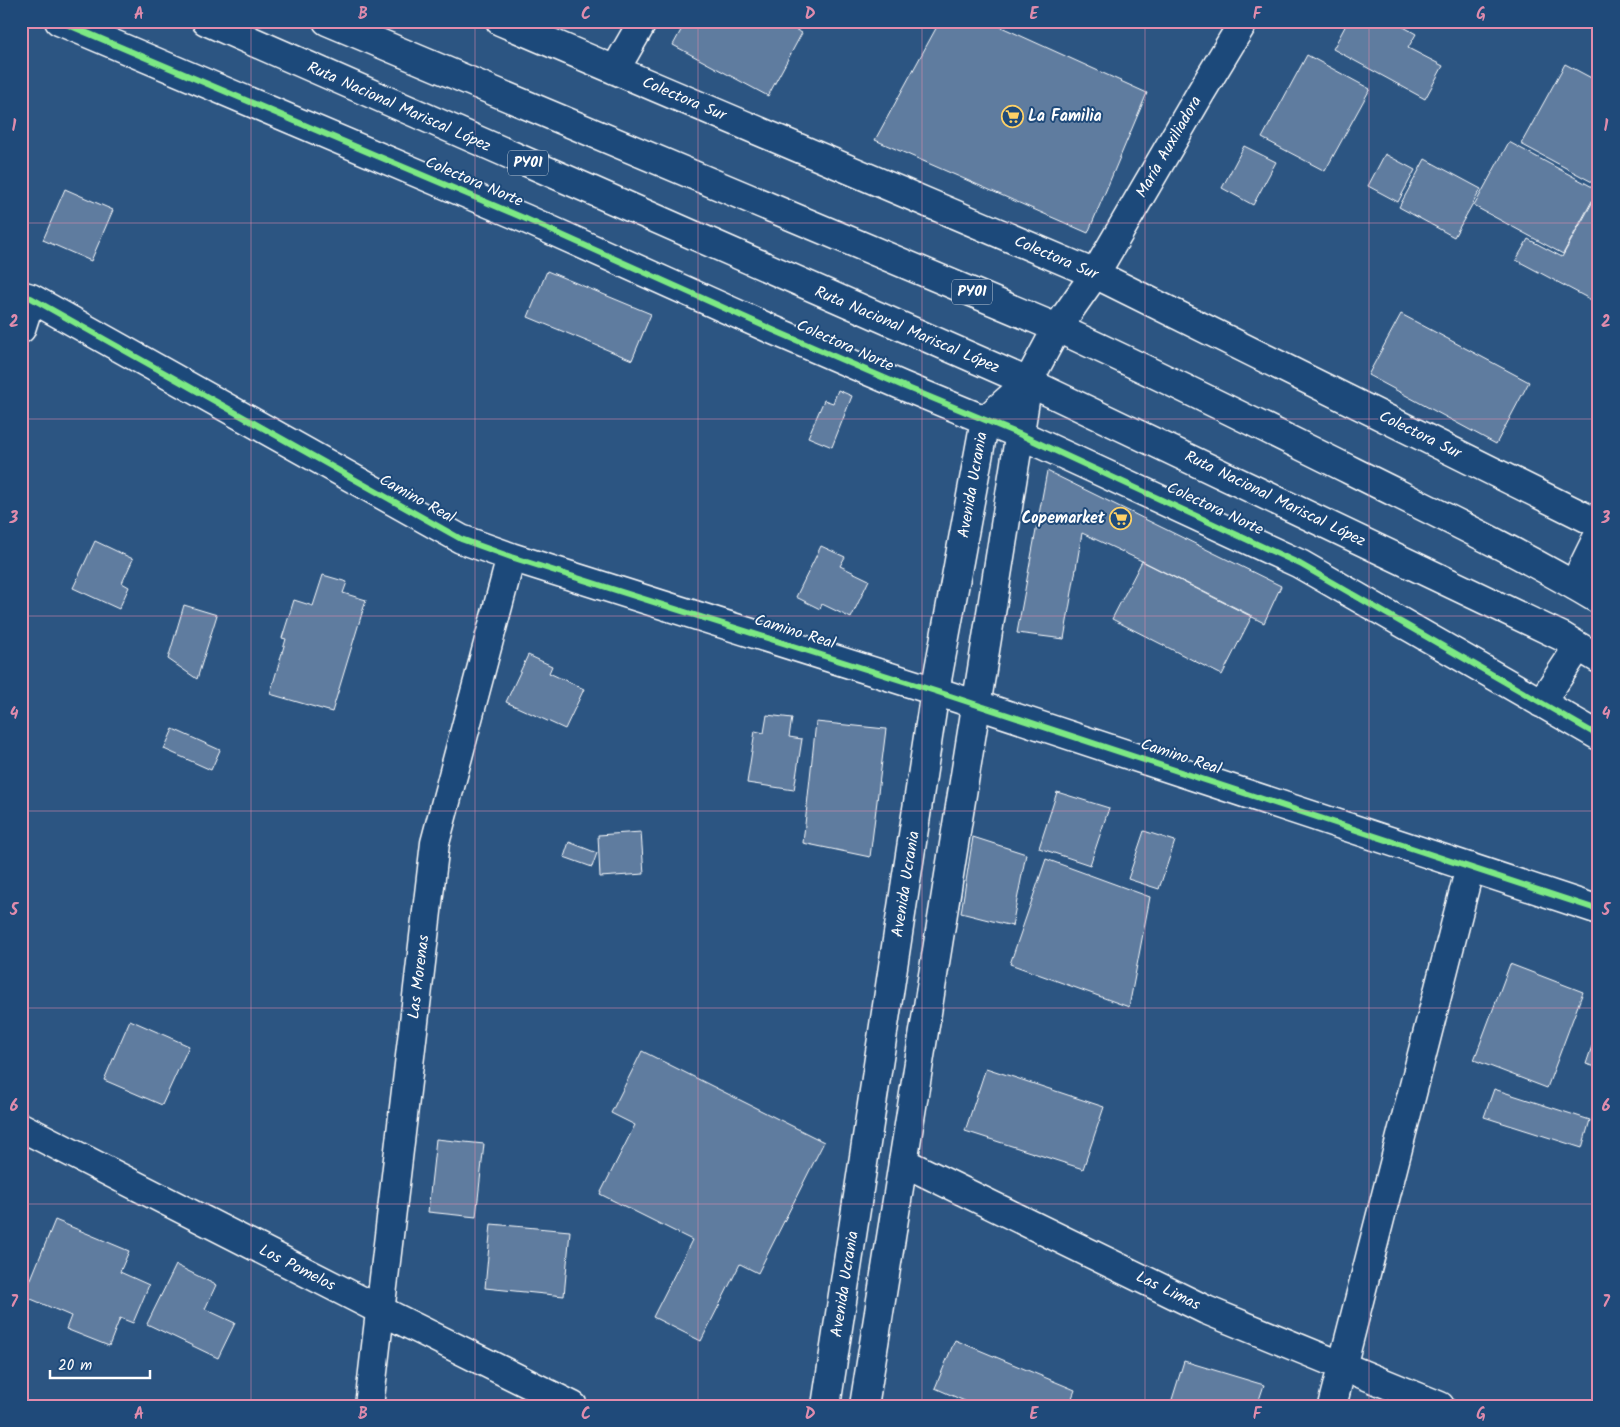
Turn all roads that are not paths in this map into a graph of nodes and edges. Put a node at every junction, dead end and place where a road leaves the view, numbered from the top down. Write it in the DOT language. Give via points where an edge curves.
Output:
graph roads {
  1 [pos="59,21"];
  2 [pos="206,21"];
  3 [pos="328,21"];
  4 [pos="500,21"];
  5 [pos="642,21"];
  6 [pos="1244,21"];
  7 [pos="615,70"];
  8 [pos="1095,274"];
  9 [pos="26,296"];
  10 [pos="1057,328"];
  11 [pos="21,329"];
  12 [pos="1028,382"];
  13 [pos="985,420"];
  14 [pos="1019,434"];
  15 [pos="1599,524"];
  16 [pos="1599,534"];
  17 [pos="511,557"];
  18 [pos="1574,585"];
  19 [pos="1599,600"];
  20 [pos="1589,653"];
  21 [pos="935,691"];
  22 [pos="1541,703"];
  23 [pos="976,704"];
  24 [pos="1599,736"];
  25 [pos="1470,867"];
  26 [pos="1599,910"];
  27 [pos="21,1127"];
  28 [pos="903,1162"];
  29 [pos="380,1310"];
  30 [pos="1342,1366"];
  31 [pos="369,1406"];
  32 [pos="573,1406"];
  33 [pos="826,1406"];
  34 [pos="864,1406"];
  35 [pos="1332,1406"];
  36 [pos="1440,1406"];
  1 -- 13 [label="main road, Colectora Norte" via="526,219"];
  2 -- 12 [label="main road, Ruta Nacional Mariscal López / PY01"];
  3 -- 10 [label="main road, PY01"];
  4 -- 7 [label="main road, Colectora Sur"];
  5 -- 7 [label="main road"];
  6 -- 8 [label="main road, María Auxiliadora"];
  7 -- 8 [label="main road, Colectora Sur"];
  8 -- 10 [label="main road, Avenida Ucrania"];
  8 -- 15 [label="main road, Colectora Sur"];
  9 -- 11 [label="main road"];
  9 -- 17 [label="main road, Camino Real" via="461,539"];
  10 -- 12 [label="main road, Avenida Ucrania"];
  10 -- 18 [label="main road, PY01" via="1412,501"];
  12 -- 13 [label="main road, Avenida Ucrania"];
  12 -- 14 [label="main road, Avenida Ucrania"];
  12 -- 20 [label="main road, Ruta Nacional Mariscal López / PY01" via="1563,637"];
  13 -- 14 [label="main road, Colectora Norte"];
  13 -- 21 [label="main road, Avenida Ucrania"];
  14 -- 22 [label="main road, Colectora Norte" via="1300,564"];
  14 -- 23 [label="main road, Avenida Ucrania"];
  16 -- 18 [label="main road"];
  17 -- 21 [label="main road, Camino Real"];
  17 -- 29 [label="main road, Las Morenas" via="435,843"];
  18 -- 19 [label="main road, PY01"];
  20 -- 22 [label="main road"];
  21 -- 23 [label="main road, Camino Real"];
  21 -- 33 [label="main road, Avenida Ucrania"];
  22 -- 24 [label="main road, Colectora Norte"];
  23 -- 25 [label="main road, Camino Real"];
  23 -- 28 [label="main road, Avenida Ucrania"];
  25 -- 26 [label="main road, Camino Real"];
  25 -- 30 [label="main road"];
  27 -- 29 [label="main road, Los Pomelos"];
  28 -- 30 [label="main road, Las Limas" via="1206,1310"];
  28 -- 34 [label="main road, Avenida Ucrania"];
  29 -- 31 [label="main road, Las Morenas"];
  29 -- 32 [label="main road, Los Pomelos"];
  30 -- 35 [label="main road"];
  30 -- 36 [label="main road, Las Limas"];
}
